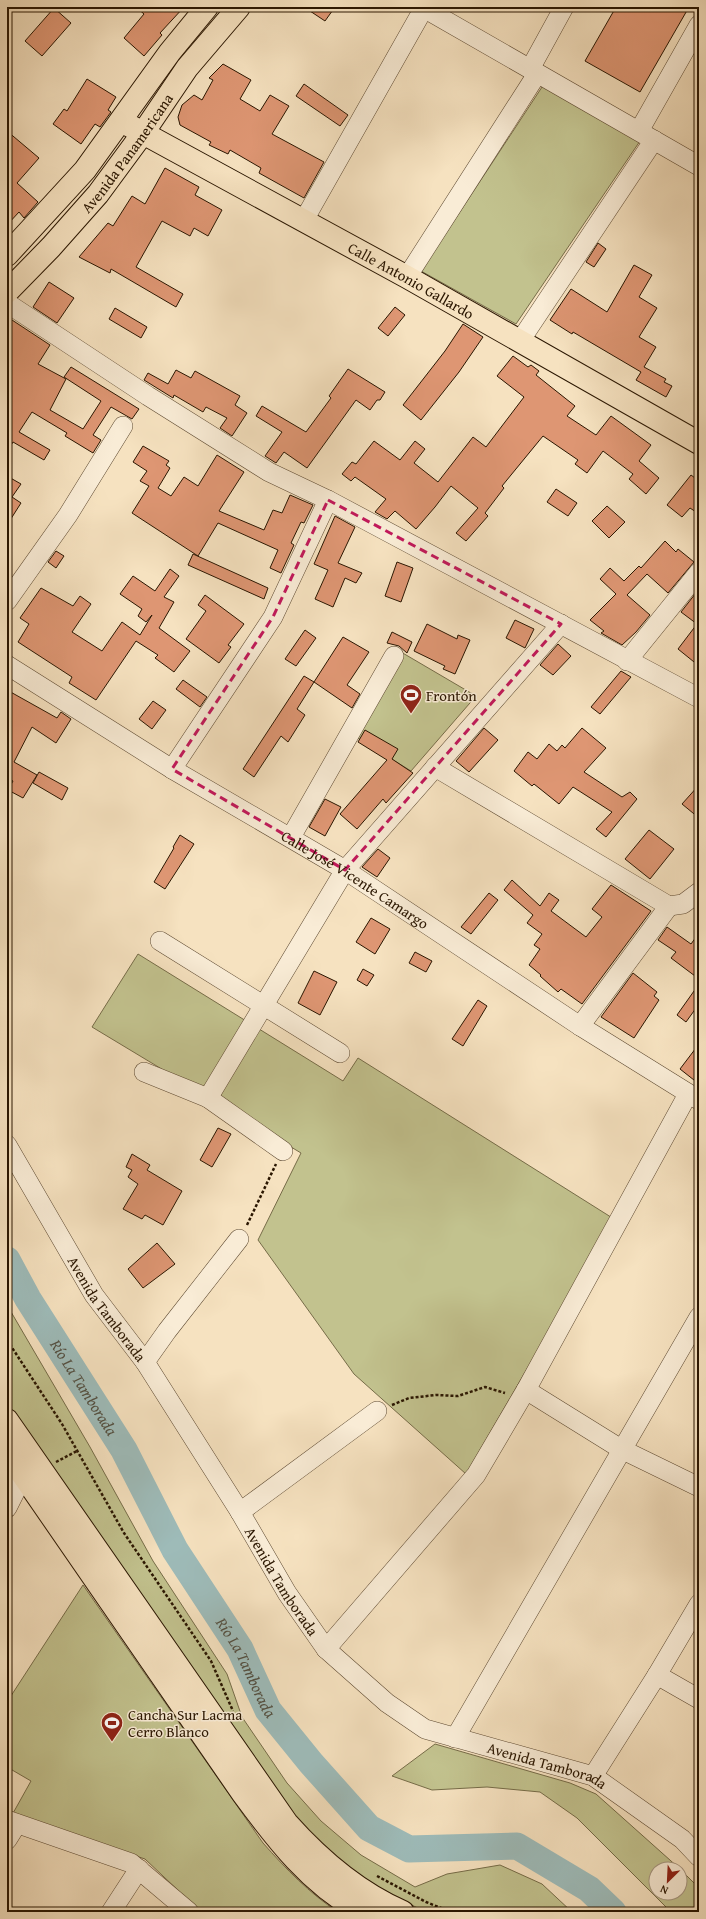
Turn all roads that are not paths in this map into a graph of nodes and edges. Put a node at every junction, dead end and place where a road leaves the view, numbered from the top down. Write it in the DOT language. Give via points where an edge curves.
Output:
graph roads {
  1 [pos="208,7"];
  2 [pos="239,7"];
  3 [pos="564,7"];
  4 [pos="423,8"];
  5 [pos="699,25"];
  6 [pos="534,71"];
  7 [pos="121,121"];
  8 [pos="142,133"];
  9 [pos="647,136"];
  10 [pos="699,166"];
  11 [pos="304,220"];
  12 [pos="7,255"];
  13 [pos="407,277"];
  14 [pos="7,292"];
  15 [pos="7,303"];
  16 [pos="520,341"];
  17 [pos="123,426"];
  18 [pos="699,443"];
  19 [pos="328,500"];
  20 [pos="699,572"];
  21 [pos="7,601"];
  22 [pos="561,624"];
  23 [pos="394,656"];
  24 [pos="627,661"];
  25 [pos="7,666"];
  26 [pos="699,698"];
  27 [pos="435,767"];
  28 [pos="172,769"];
  29 [pos="291,837"];
  30 [pos="345,870"];
  31 [pos="699,892"];
  32 [pos="669,906"];
  33 [pos="160,941"];
  34 [pos="264,1006"];
  35 [pos="580,1026"];
  36 [pos="340,1053"];
  37 [pos="144,1072"];
  38 [pos="693,1097"];
  39 [pos="208,1098"];
  40 [pos="7,1145"];
  41 [pos="283,1151"];
  42 [pos="239,1239"];
  43 [pos="699,1318"];
  44 [pos="145,1362"];
  45 [pos="524,1394"];
  46 [pos="377,1411"];
  47 [pos="7,1420"];
  48 [pos="621,1449"];
  49 [pos="7,1452"];
  50 [pos="32,1473"];
  51 [pos="699,1487"];
  52 [pos="7,1508"];
  53 [pos="240,1512"];
  54 [pos="699,1604"];
  55 [pos="326,1649"];
  56 [pos="658,1675"];
  57 [pos="699,1699"];
  58 [pos="455,1738"];
  59 [pos="593,1776"];
  60 [pos="12,1822"];
  61 [pos="7,1840"];
  62 [pos="699,1857"];
  63 [pos="139,1869"];
  64 [pos="111,1912"];
  65 [pos="189,1912"];
  66 [pos="362,1912"];
  67 [pos="403,1912"];
  1 -- 7 [label="main road, Avenida Panamericana" via="170,52"];
  2 -- 8 [label="main road, Avenida Panamericana" via="187,68"];
  3 -- 6 [label="street"];
  4 -- 6 [label="street"];
  4 -- 11 [label="street"];
  5 -- 9 [label="street"];
  6 -- 9 [label="street"];
  6 -- 13 [label="street"];
  7 -- 8 [label="main road, Calle Antonio Gallardo"];
  7 -- 12 [label="main road, Avenida Panamericana" via="85,170"];
  8 -- 11 [label="main road, Calle Antonio Gallardo"];
  8 -- 14 [label="main road, Avenida Panamericana" via="93,200 52,247"];
  9 -- 10 [label="street"];
  9 -- 16 [label="street"];
  11 -- 13 [label="main road, Calle Antonio Gallardo"];
  13 -- 16 [label="main road, Calle Antonio Gallardo"];
  15 -- 19 [label="street" via="269,472"];
  16 -- 18 [label="main road, Calle Antonio Gallardo"];
  17 -- 21 [label="street" via="68,515"];
  19 -- 22 [label="street"];
  19 -- 28 [label="street" via="274,617"];
  20 -- 24 [label="street"];
  22 -- 24 [label="street"];
  22 -- 27 [label="street"];
  23 -- 29 [label="street"];
  24 -- 26 [label="street"];
  25 -- 28 [label="street, Calle José Vicente Camargo"];
  27 -- 30 [label="street"];
  27 -- 32 [label="street"];
  28 -- 29 [label="street, Calle José Vicente Camargo"];
  29 -- 30 [label="street, Calle José Vicente Camargo"];
  30 -- 34 [label="street"];
  30 -- 35 [label="street, Calle José Vicente Camargo"];
  31 -- 32 [label="street" via="683,904"];
  32 -- 35 [label="street"];
  33 -- 34 [label="street"];
  34 -- 36 [label="street"];
  34 -- 39 [label="street"];
  35 -- 38 [label="street, Calle José Vicente Camargo"];
  37 -- 39 [label="street"];
  38 -- 45 [label="street"];
  39 -- 41 [label="street"];
  40 -- 44 [label="street, Avenida Tamborada" via="94,1295"];
  42 -- 44 [label="street"];
  43 -- 48 [label="street"];
  44 -- 53 [label="street, Avenida Tamborada"];
  45 -- 48 [label="street"];
  45 -- 55 [label="street" via="476,1475"];
  46 -- 53 [label="street"];
  47 -- 50 [label="main road"];
  48 -- 51 [label="street"];
  48 -- 58 [label="street"];
  49 -- 50 [label="main road"];
  50 -- 52 [label="street" via="19,1484"];
  50 -- 66 [label="main road" via="275,1837 302,1868 329,1892"];
  50 -- 67 [label="main road" via="287,1823 308,1846 353,1884"];
  53 -- 55 [label="street, Avenida Tamborada" via="287,1593"];
  54 -- 56 [label="street"];
  55 -- 58 [label="street, Avenida Tamborada" via="387,1703 425,1729"];
  56 -- 57 [label="street"];
  56 -- 59 [label="street"];
  58 -- 59 [label="street, Avenida Tamborada"];
  59 -- 62 [label="street, Avenida Tamborada" via="682,1839"];
  60 -- 61 [label="street"];
  60 -- 63 [label="street" via="131,1863"];
  63 -- 64 [label="street"];
  63 -- 65 [label="street"];
}
